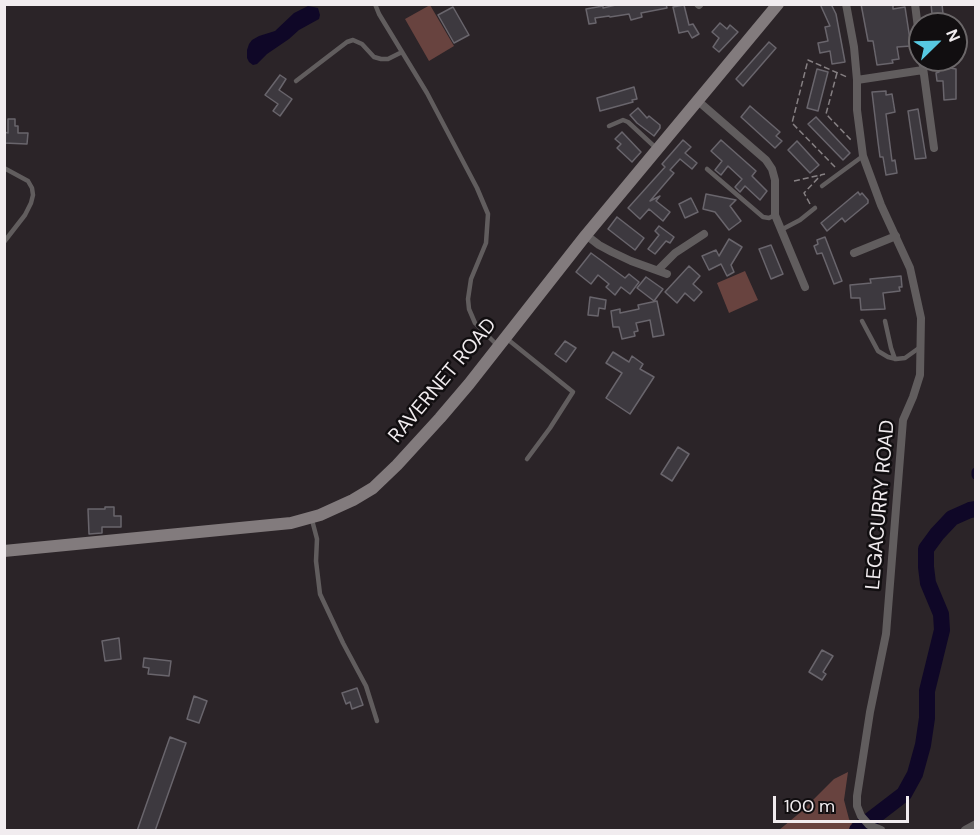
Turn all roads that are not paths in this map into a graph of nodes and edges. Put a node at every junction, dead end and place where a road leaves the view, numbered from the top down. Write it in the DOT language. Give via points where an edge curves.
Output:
graph roads {
  1 [pos="375,4"];
  2 [pos="778,4"];
  3 [pos="846,4"];
  4 [pos="402,52"];
  5 [pos="908,72"];
  6 [pos="923,72"];
  7 [pos="857,79"];
  8 [pos="296,81"];
  9 [pos="698,102"];
  10 [pos="609,126"];
  11 [pos="934,148"];
  12 [pos="657,150"];
  13 [pos="861,158"];
  14 [pos="4,168"];
  15 [pos="707,169"];
  16 [pos="822,186"];
  17 [pos="814,209"];
  18 [pos="775,215"];
  19 [pos="781,230"];
  20 [pos="704,234"];
  21 [pos="586,235"];
  22 [pos="896,236"];
  23 [pos="4,242"];
  24 [pos="854,253"];
  25 [pos="658,270"];
  26 [pos="667,274"];
  27 [pos="805,286"];
  28 [pos="862,321"];
  29 [pos="885,321"];
  30 [pos="503,342"];
  31 [pos="921,346"];
  32 [pos="896,359"];
  33 [pos="527,459"];
  34 [pos="312,517"];
  35 [pos="4,551"];
  36 [pos="377,721"];
  37 [pos="975,824"];
  38 [pos="881,831"];
  39 [pos="965,831"];
  1 -- 4 [label="lane"];
  2 -- 9 [label="street, RAVERNET ROAD"];
  3 -- 7 [label="street, LEGACURRY ROAD"];
  4 -- 8 [label="lane" via="381,59 353,40"];
  4 -- 30 [label="lane" via="488,214 486,243 471,279 469,309 475,323"];
  5 -- 7 [label="street"];
  6 -- 11 [label="street"];
  7 -- 13 [label="street, LEGACURRY ROAD"];
  9 -- 12 [label="street, RAVERNET ROAD"];
  9 -- 18 [label="street" via="766,160 775,180"];
  10 -- 12 [label="lane" via="628,122"];
  12 -- 21 [label="street, RAVERNET ROAD"];
  13 -- 16 [label="lane"];
  13 -- 22 [label="street, LEGACURRY ROAD"];
  14 -- 23 [label="lane" via="28,181 33,195 25,214"];
  15 -- 18 [label="lane" via="763,217"];
  17 -- 19 [label="lane"];
  18 -- 19 [label="street"];
  19 -- 27 [label="street"];
  20 -- 25 [label="street"];
  21 -- 25 [label="street" via="612,252"];
  21 -- 30 [label="street, RAVERNET ROAD"];
  22 -- 24 [label="street"];
  22 -- 31 [label="street, LEGACURRY ROAD" via="915,287"];
  25 -- 26 [label="street"];
  28 -- 32 [label="lane" via="878,351"];
  29 -- 32 [label="lane"];
  30 -- 33 [label="lane" via="573,392"];
  30 -- 34 [label="street, RAVERNET ROAD" via="440,418 373,488"];
  31 -- 32 [label="lane" via="905,358"];
  31 -- 38 [label="street, LEGACURRY ROAD" via="920,375 903,420 886,634 857,796 861,816"];
  34 -- 35 [label="street, RAVERNET ROAD" via="291,523"];
  34 -- 36 [label="lane" via="320,594 366,686"];
  37 -- 39 [label="street"];
}
